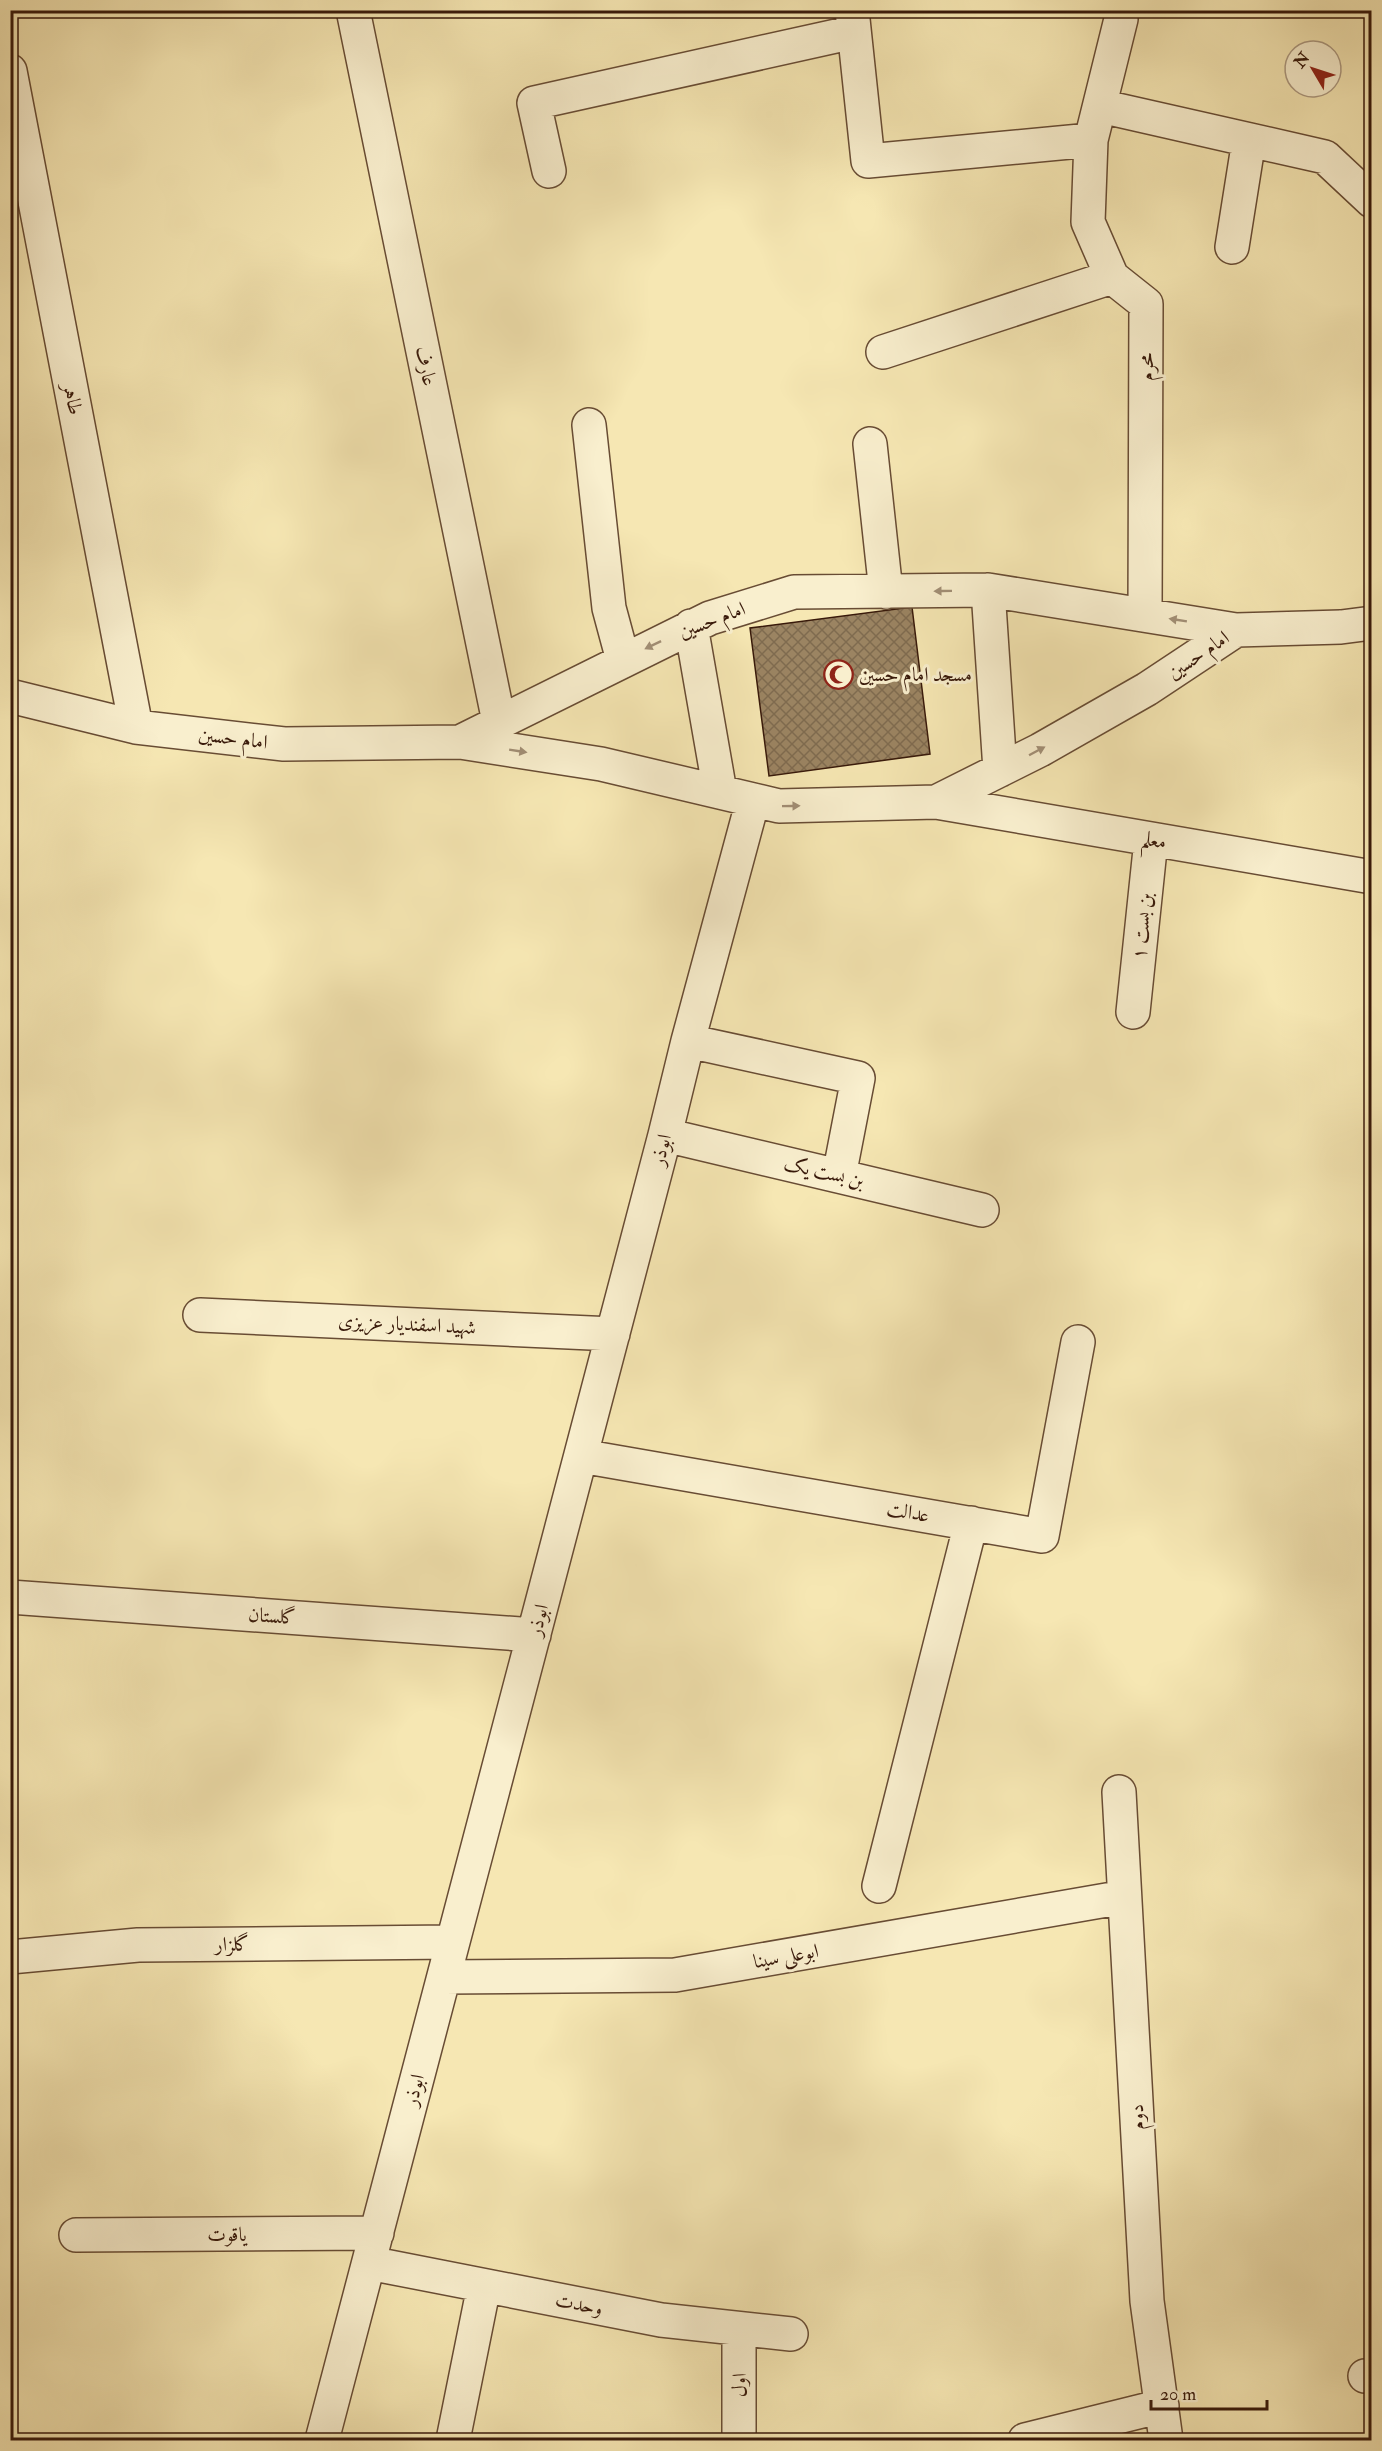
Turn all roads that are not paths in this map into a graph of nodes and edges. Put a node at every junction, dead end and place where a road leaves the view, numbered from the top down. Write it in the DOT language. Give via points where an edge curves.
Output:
graph roads {
  1 [pos="353,10"];
  2 [pos="1121,19"];
  3 [pos="853,21"];
  4 [pos="10,71"];
  5 [pos="1100,106"];
  6 [pos="1091,140"];
  7 [pos="1249,140"];
  8 [pos="549,171"];
  9 [pos="1371,201"];
  10 [pos="1232,247"];
  11 [pos="1112,277"];
  12 [pos="883,352"];
  13 [pos="589,425"];
  14 [pos="870,444"];
  15 [pos="988,590"];
  16 [pos="886,592"];
  17 [pos="1145,615"];
  18 [pos="1371,623"];
  19 [pos="691,626"];
  20 [pos="1236,630"];
  21 [pos="623,660"];
  22 [pos="10,696"];
  23 [pos="499,722"];
  24 [pos="136,727"];
  25 [pos="460,742"];
  26 [pos="1000,770"];
  27 [pos="720,792"];
  28 [pos="753,800"];
  29 [pos="936,802"];
  30 [pos="1151,840"];
  31 [pos="1371,878"];
  32 [pos="1133,1012"];
  33 [pos="688,1041"];
  34 [pos="665,1135"];
  35 [pos="839,1176"];
  36 [pos="982,1210"];
  37 [pos="200,1315"];
  38 [pos="613,1334"];
  39 [pos="1078,1342"];
  40 [pos="581,1456"];
  41 [pos="971,1523"];
  42 [pos="10,1597"];
  43 [pos="534,1635"];
  44 [pos="1119,1792"];
  45 [pos="879,1886"];
  46 [pos="1124,1897"];
  47 [pos="453,1942"];
  48 [pos="10,1957"];
  49 [pos="444,1977"];
  50 [pos="76,2235"];
  51 [pos="373,2248"];
  52 [pos="484,2286"];
  53 [pos="739,2329"];
  54 [pos="791,2334"];
  55 [pos="1162,2406"];
  56 [pos="322,2440"];
  57 [pos="453,2440"];
  58 [pos="739,2440"];
  59 [pos="1025,2440"];
  60 [pos="1166,2440"];
  1 -- 23 [label="street, عارف"];
  2 -- 5 [label="street, محرم"];
  3 -- 6 [label="street" via="868,161"];
  3 -- 8 [label="street" via="534,103"];
  4 -- 24 [label="street, طاهر"];
  5 -- 6 [label="street, محرم"];
  5 -- 7 [label="street"];
  6 -- 11 [label="street, محرم" via="1088,222"];
  7 -- 9 [label="street" via="1325,157"];
  7 -- 10 [label="street"];
  11 -- 12 [label="street"];
  11 -- 17 [label="street, محرم" via="1146,304"];
  13 -- 21 [label="street" via="609,608"];
  14 -- 16 [label="street"];
  15 -- 16 [label="street, امام حسین, one-way"];
  15 -- 17 [label="street, امام حسین"];
  15 -- 26 [label="street"];
  16 -- 19 [label="street, امام حسین" via="794,592"];
  20 -- 17 [label="street, امام حسین, one-way"];
  18 -- 20 [label="street"];
  19 -- 21 [label="street, امام حسین, one-way"];
  19 -- 27 [label="street"];
  26 -- 20 [label="street, امام حسین, one-way" via="1147,689"];
  21 -- 23 [label="street, امام حسین"];
  22 -- 24 [label="street, امام حسین"];
  23 -- 25 [label="street, امام حسین"];
  24 -- 25 [label="street, امام حسین" via="284,744"];
  25 -- 27 [label="street, امام حسین, one-way" via="601,764"];
  26 -- 29 [label="street, امام حسین"];
  27 -- 28 [label="street, امام حسین"];
  28 -- 29 [label="street, امام حسین, one-way" via="778,806"];
  28 -- 33 [label="street, ابوذر"];
  29 -- 30 [label="street, معلم"];
  30 -- 31 [label="street, معلم"];
  30 -- 32 [label="street, بن بست ۱"];
  33 -- 34 [label="street, ابوذر"];
  33 -- 35 [label="street" via="858,1078"];
  34 -- 35 [label="street, بن بست یک"];
  34 -- 38 [label="street, ابوذر"];
  35 -- 36 [label="street, بن بست یک"];
  37 -- 38 [label="street, شهید اسفندیار عزیزی"];
  38 -- 40 [label="street, ابوذر"];
  39 -- 41 [label="street, عدالت" via="1042,1536"];
  40 -- 41 [label="street, عدالت"];
  40 -- 43 [label="street, ابوذر"];
  41 -- 45 [label="street"];
  42 -- 43 [label="street, گلستان"];
  43 -- 47 [label="street, ابوذر"];
  44 -- 46 [label="street, دوم"];
  46 -- 49 [label="street, ابوعلی سینا" via="675,1975"];
  46 -- 55 [label="street, دوم" via="1147,2301"];
  47 -- 48 [label="street, گلزار" via="138,1945"];
  47 -- 49 [label="street, ابوذر"];
  49 -- 51 [label="street, ابوذر"];
  50 -- 51 [label="street, یاقوت"];
  51 -- 52 [label="street, وحدت"];
  51 -- 56 [label="street, ابوذر"];
  52 -- 53 [label="street, وحدت" via="661,2320"];
  52 -- 57 [label="street"];
  53 -- 54 [label="street, وحدت"];
  53 -- 58 [label="street, اول"];
  55 -- 59 [label="street"];
  55 -- 60 [label="street, دوم"];
}
